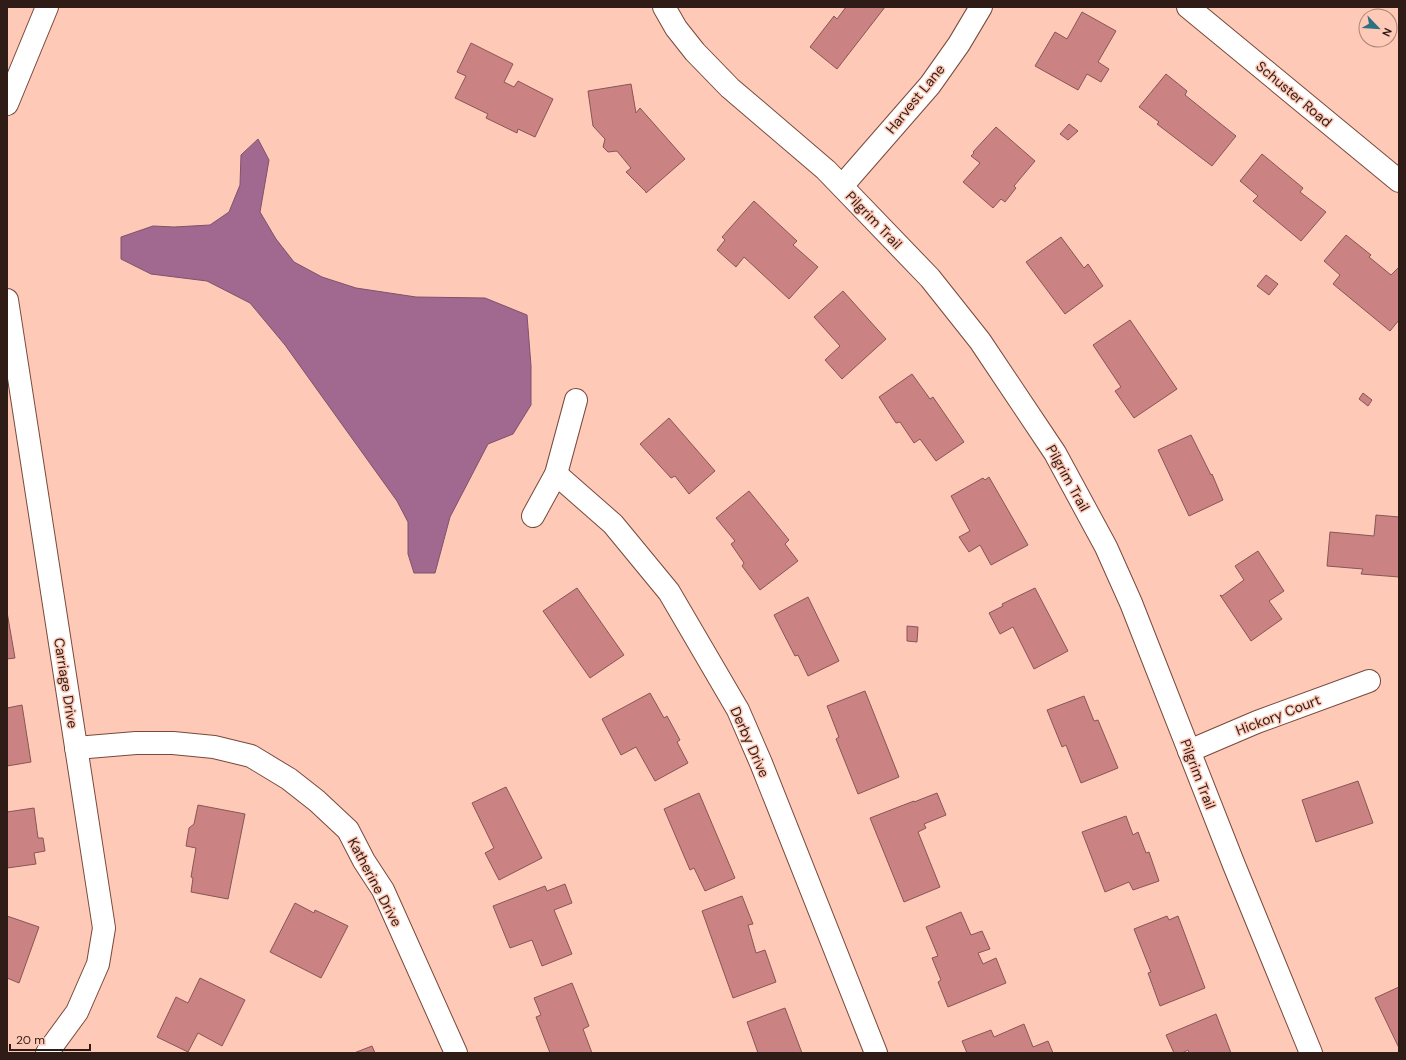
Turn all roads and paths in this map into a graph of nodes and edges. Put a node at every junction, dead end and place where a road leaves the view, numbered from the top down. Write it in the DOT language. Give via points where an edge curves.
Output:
graph roads {
  1 [pos="47,7"];
  2 [pos="664,7"];
  3 [pos="981,7"];
  4 [pos="1188,7"];
  5 [pos="7,104"];
  6 [pos="1399,181"];
  7 [pos="842,186"];
  8 [pos="7,300"];
  9 [pos="576,400"];
  10 [pos="556,474"];
  11 [pos="533,516"];
  12 [pos="1369,681"];
  13 [pos="76,748"];
  14 [pos="1189,751"];
  15 [pos="46,1053"];
  16 [pos="456,1053"];
  17 [pos="876,1053"];
  18 [pos="1311,1053"];
  1 -- 5 [label="street"];
  2 -- 7 [label="street, Pilgrim Trail" via="676,28 700,58 730,88"];
  3 -- 7 [label="street, Harvest Lane" via="930,85"];
  4 -- 6 [label="street, Schuster Road"];
  7 -- 14 [label="street, Pilgrim Trail" via="930,278 976,335 1055,453 1106,547"];
  8 -- 13 [label="street, Carriage Drive"];
  9 -- 10 [label="street"];
  10 -- 11 [label="street"];
  10 -- 17 [label="street, Derby Drive" via="613,524 669,592 738,710"];
  12 -- 14 [label="street, Hickory Court" via="1257,722"];
  13 -- 15 [label="street, Carriage Drive" via="104,928 98,964 77,1012"];
  13 -- 16 [label="street, Katherine Drive" via="136,742 214,747 251,756 290,779 348,830 383,890"];
  14 -- 18 [label="street, Pilgrim Trail"];
}
